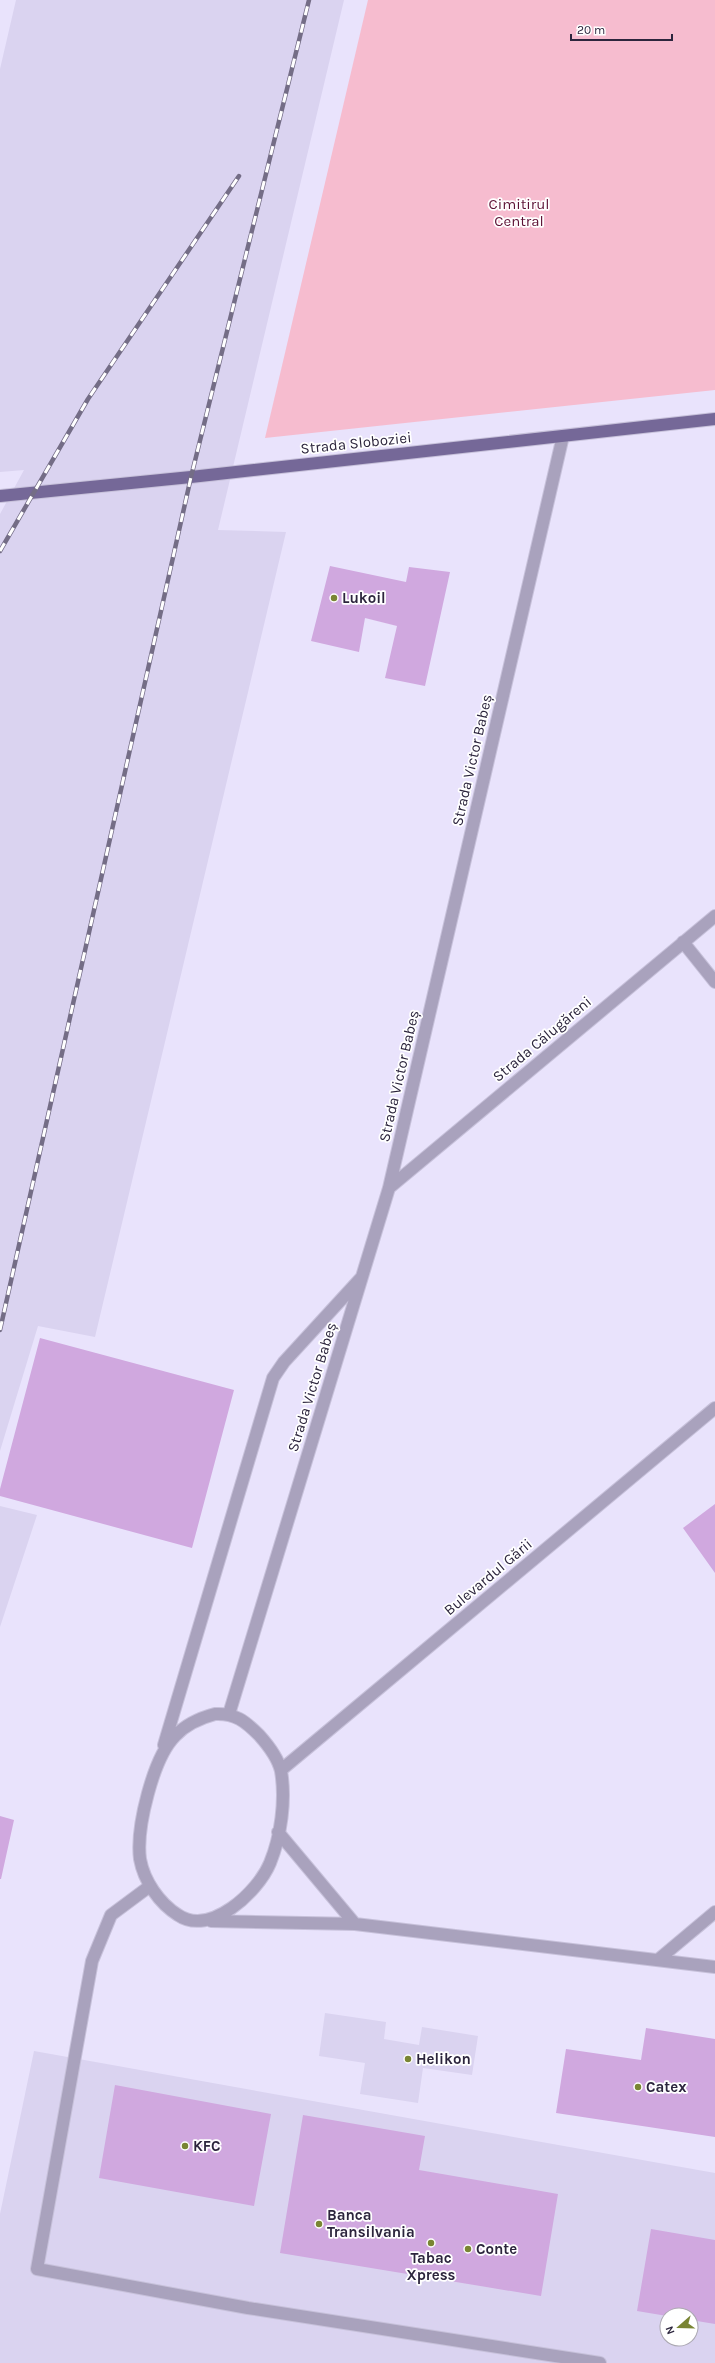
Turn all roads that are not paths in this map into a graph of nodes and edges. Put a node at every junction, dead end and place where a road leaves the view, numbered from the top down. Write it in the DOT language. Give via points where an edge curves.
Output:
graph roads {
  1 [pos="715,419"];
  2 [pos="563,436"];
  3 [pos="0,496"];
  4 [pos="715,916"];
  5 [pos="682,942"];
  6 [pos="715,982"];
  7 [pos="389,1188"];
  8 [pos="363,1276"];
  9 [pos="715,1408"];
  10 [pos="229,1714"];
  11 [pos="158,1764"];
  12 [pos="281,1770"];
  13 [pos="278,1832"];
  14 [pos="150,1886"];
  15 [pos="715,1912"];
  16 [pos="208,1921"];
  17 [pos="355,1924"];
  18 [pos="659,1959"];
  19 [pos="715,1967"];
  20 [pos="600,2363"];
  1 -- 2 [label="main road, Strada Sloboziei"];
  2 -- 3 [label="main road, Strada Sloboziei"];
  2 -- 7 [label="street, Strada Victor Babeș"];
  4 -- 5 [label="street, Strada Călugăreni"];
  5 -- 6 [label="street"];
  5 -- 7 [label="street, Strada Călugăreni"];
  7 -- 8 [label="street, Strada Victor Babeș"];
  8 -- 10 [label="street, Strada Victor Babeș"];
  8 -- 11 [label="street" via="284,1362 273,1378"];
  9 -- 12 [label="street, Bulevardul Gării"];
  10 -- 11 [label="street" via="214,1714 187,1726 174,1736"];
  10 -- 12 [label="street" via="251,1727 269,1746"];
  11 -- 14 [label="street" via="146,1798 141,1828 140,1859"];
  12 -- 13 [label="street" via="283,1805"];
  13 -- 16 [label="street" via="270,1864 254,1887 232,1909"];
  13 -- 17 [label="street"];
  14 -- 16 [label="street" via="166,1907 185,1920"];
  14 -- 20 [label="street" via="111,1915 92,1961 37,2268 248,2308"];
  15 -- 18 [label="street"];
  16 -- 17 [label="street"];
  17 -- 18 [label="street"];
  18 -- 19 [label="street"];
}
